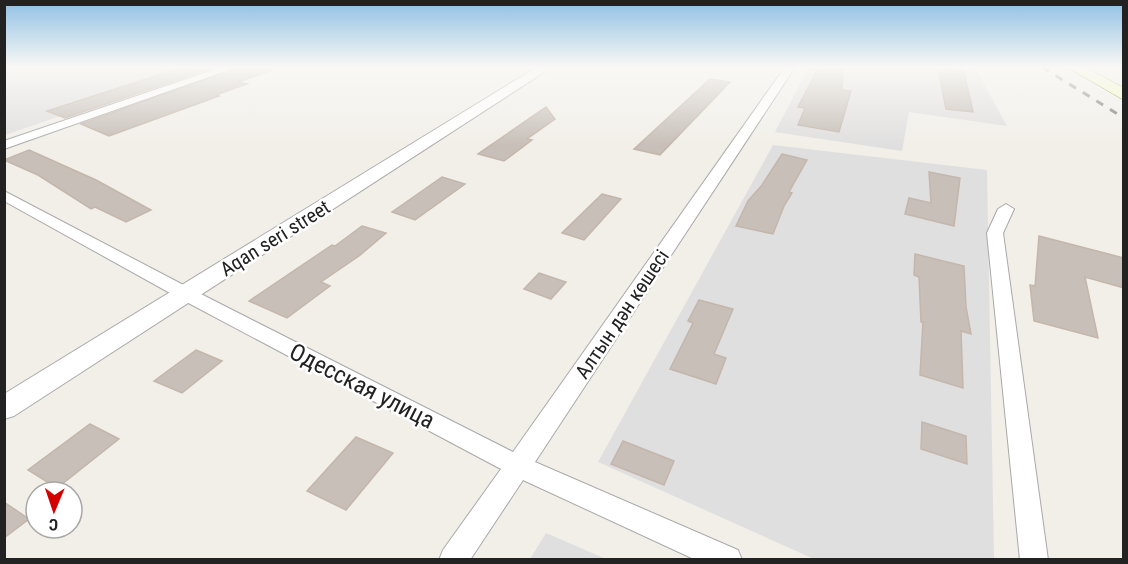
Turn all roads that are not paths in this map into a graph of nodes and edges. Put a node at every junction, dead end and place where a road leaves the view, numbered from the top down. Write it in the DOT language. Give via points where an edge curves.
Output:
graph roads {
  1 [pos="155,93"];
  2 [pos="504,93"];
  3 [pos="774,93"];
  4 [pos="4,145"];
  5 [pos="4,195"];
  6 [pos="1006,209"];
  7 [pos="186,294"];
  8 [pos="4,408"];
  9 [pos="518,466"];
  10 [pos="453,560"];
  11 [pos="728,560"];
  12 [pos="1034,560"];
  1 -- 4 [label="street"];
  2 -- 7 [label="street, Aqan seri street"];
  3 -- 9 [label="street, Алтын дән көшесі"];
  5 -- 7 [label="street, Одесская улица"];
  6 -- 12 [label="street" via="995,233"];
  7 -- 8 [label="street, Aqan seri street"];
  7 -- 9 [label="street, Одесская улица"];
  9 -- 10 [label="street, Алтын дән көшесі"];
  9 -- 11 [label="street, Одесская улица"];
}
